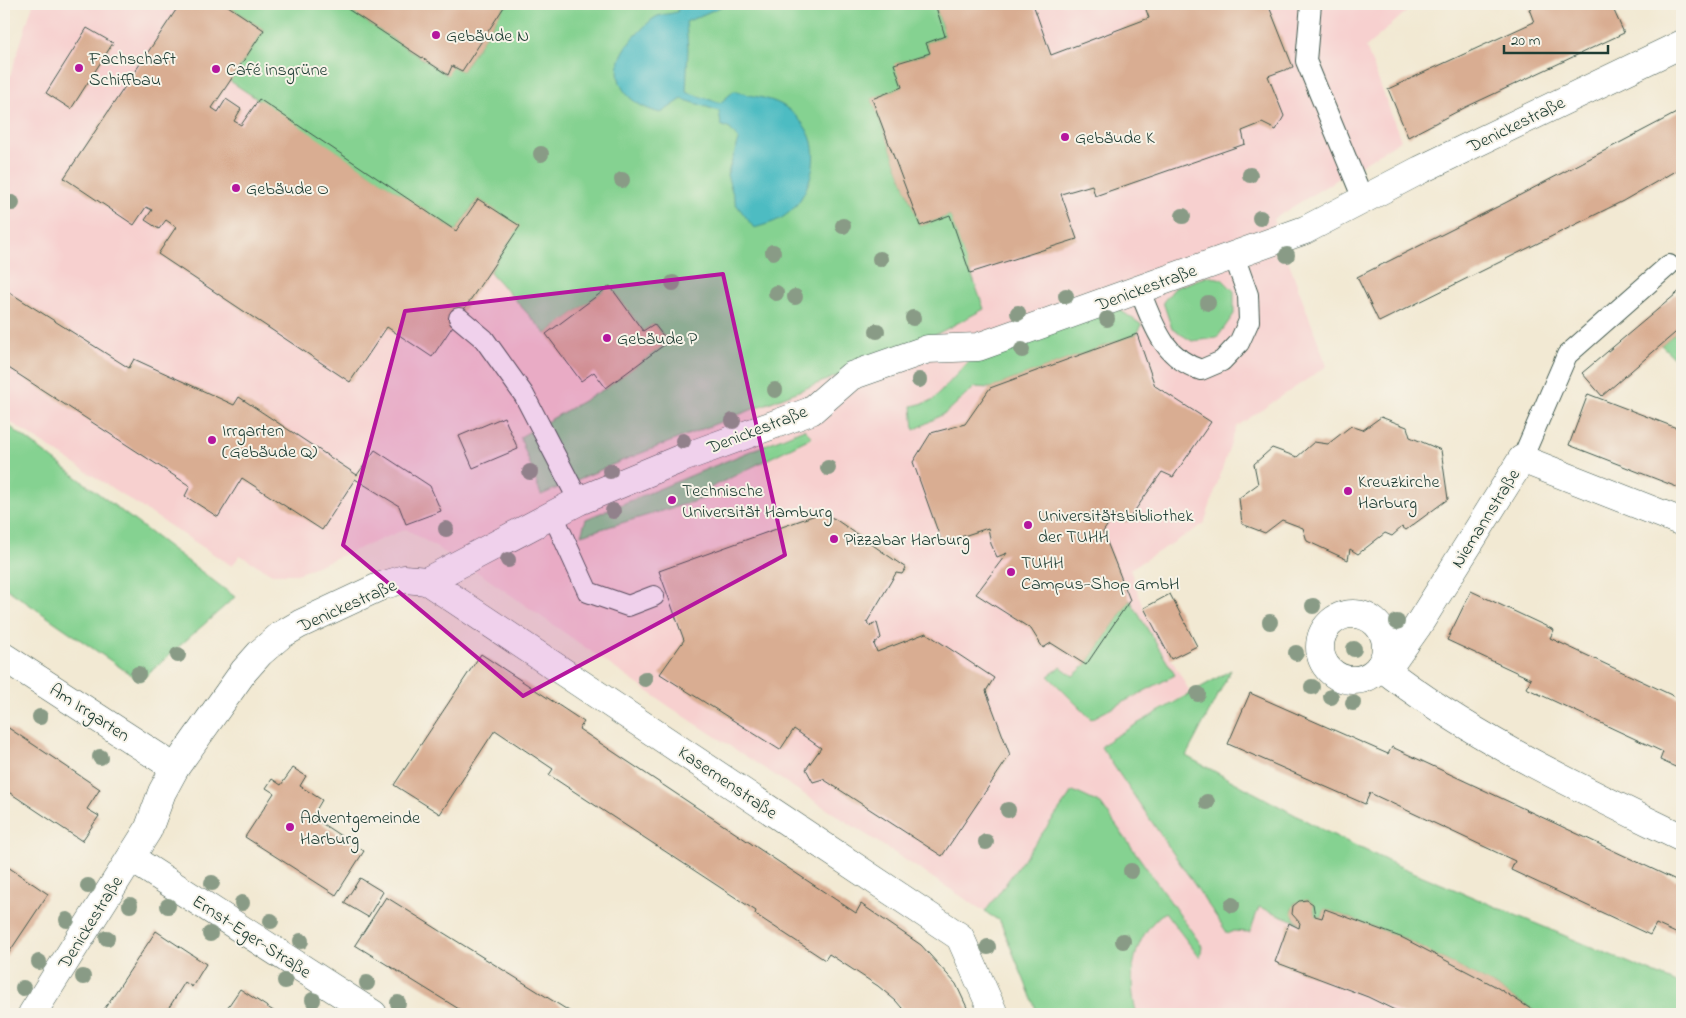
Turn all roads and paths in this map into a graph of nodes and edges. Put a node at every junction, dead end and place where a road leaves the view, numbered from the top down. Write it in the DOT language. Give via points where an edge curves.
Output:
graph roads {
  1 [pos="1311,4"];
  2 [pos="1682,44"];
  3 [pos="1363,199"];
  4 [pos="1234,256"];
  5 [pos="1669,265"];
  6 [pos="1139,290"];
  7 [pos="459,318"];
  8 [pos="1522,459"];
  9 [pos="579,501"];
  10 [pos="553,515"];
  11 [pos="1682,522"];
  12 [pos="426,581"];
  13 [pos="654,596"];
  14 [pos="4,657"];
  15 [pos="175,768"];
  16 [pos="1682,838"];
  17 [pos="131,858"];
  18 [pos="32,1014"];
  19 [pos="373,1014"];
  20 [pos="994,1014"];
  1 -- 3 [label="lane" via="1306,61"];
  2 -- 3 [label="street, Denickestraße"];
  3 -- 4 [label="street, Denickestraße" via="1305,230"];
  4 -- 6 [label="street, Denickestraße"];
  4 -- 6 [label="lane" via="1248,295 1248,321 1239,343 1222,361 1201,370 1184,364 1169,350 1157,333"];
  5 -- 8 [label="lane" via="1567,355"];
  6 -- 9 [label="street, Denickestraße" via="978,347 928,349 852,376 811,411 680,459"];
  7 -- 9 [label="lane" via="484,339 524,395"];
  8 -- 11 [label="street, Niemannstraße"];
  8 -- 16 [label="street, Niemannstraße" via="1422,619 1383,669 1411,690 1536,766"];
  9 -- 10 [label="street, Denickestraße"];
  10 -- 12 [label="street, Denickestraße"];
  10 -- 13 [label="lane" via="588,592 628,606"];
  12 -- 15 [label="street, Denickestraße" via="404,579 381,586 320,613 281,635 244,671"];
  12 -- 20 [label="street, Kasernenstraße" via="960,938"];
  14 -- 15 [label="street, Am Irrgarten"];
  15 -- 17 [label="street, Denickestraße" via="148,830"];
  17 -- 18 [label="street, Denickestraße"];
  17 -- 19 [label="street, Ernst-Eger-Straße"];
}
